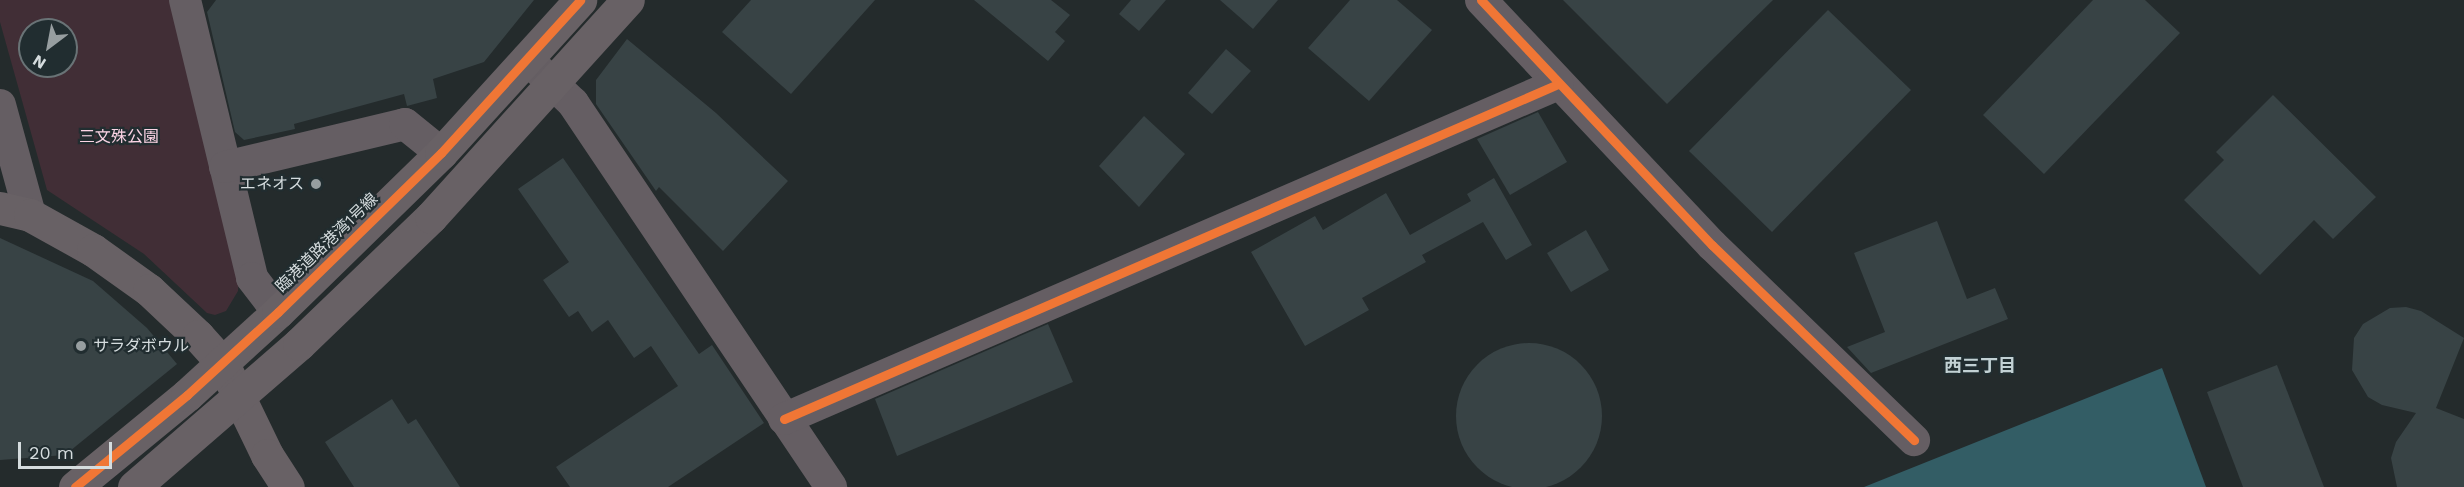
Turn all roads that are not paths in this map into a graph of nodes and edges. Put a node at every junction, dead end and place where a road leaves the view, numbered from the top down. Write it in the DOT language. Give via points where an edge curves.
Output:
graph roads {
  1 [pos="185,0"];
  2 [pos="580,0"];
  3 [pos="628,0"];
  4 [pos="1481,0"];
  5 [pos="527,59"];
  6 [pos="554,83"];
  7 [pos="1558,84"];
  8 [pos="0,105"];
  9 [pos="441,153"];
  10 [pos="225,167"];
  11 [pos="15,211"];
  12 [pos="278,312"];
  13 [pos="223,364"];
  14 [pos="242,396"];
  15 [pos="784,419"];
  16 [pos="1914,440"];
  17 [pos="75,487"];
  18 [pos="134,487"];
  19 [pos="288,487"];
  20 [pos="831,487"];
  1 -- 10 [label="street"];
  2 -- 5 [label="street, 臨港道路港湾1号線"];
  3 -- 6 [label="street"];
  4 -- 7 [label="street"];
  5 -- 6 [label="street"];
  5 -- 9 [label="street, 臨港道路港湾1号線"];
  6 -- 14 [label="street" via="431,217"];
  6 -- 15 [label="street" via="594,133"];
  7 -- 15 [label="street"];
  7 -- 16 [label="street" via="1712,245"];
  8 -- 11 [label="street"];
  9 -- 10 [label="street" via="405,124"];
  9 -- 12 [label="street, 臨港道路港湾1号線"];
  10 -- 12 [label="street" via="252,278"];
  11 -- 13 [label="street" via="93,250 149,290"];
  12 -- 13 [label="street, 臨港道路港湾1号線"];
  13 -- 14 [label="street"];
  13 -- 17 [label="street, 臨港道路港湾1号線"];
  14 -- 18 [label="street"];
  14 -- 19 [label="street" via="256,434"];
  15 -- 20 [label="street"];
}
